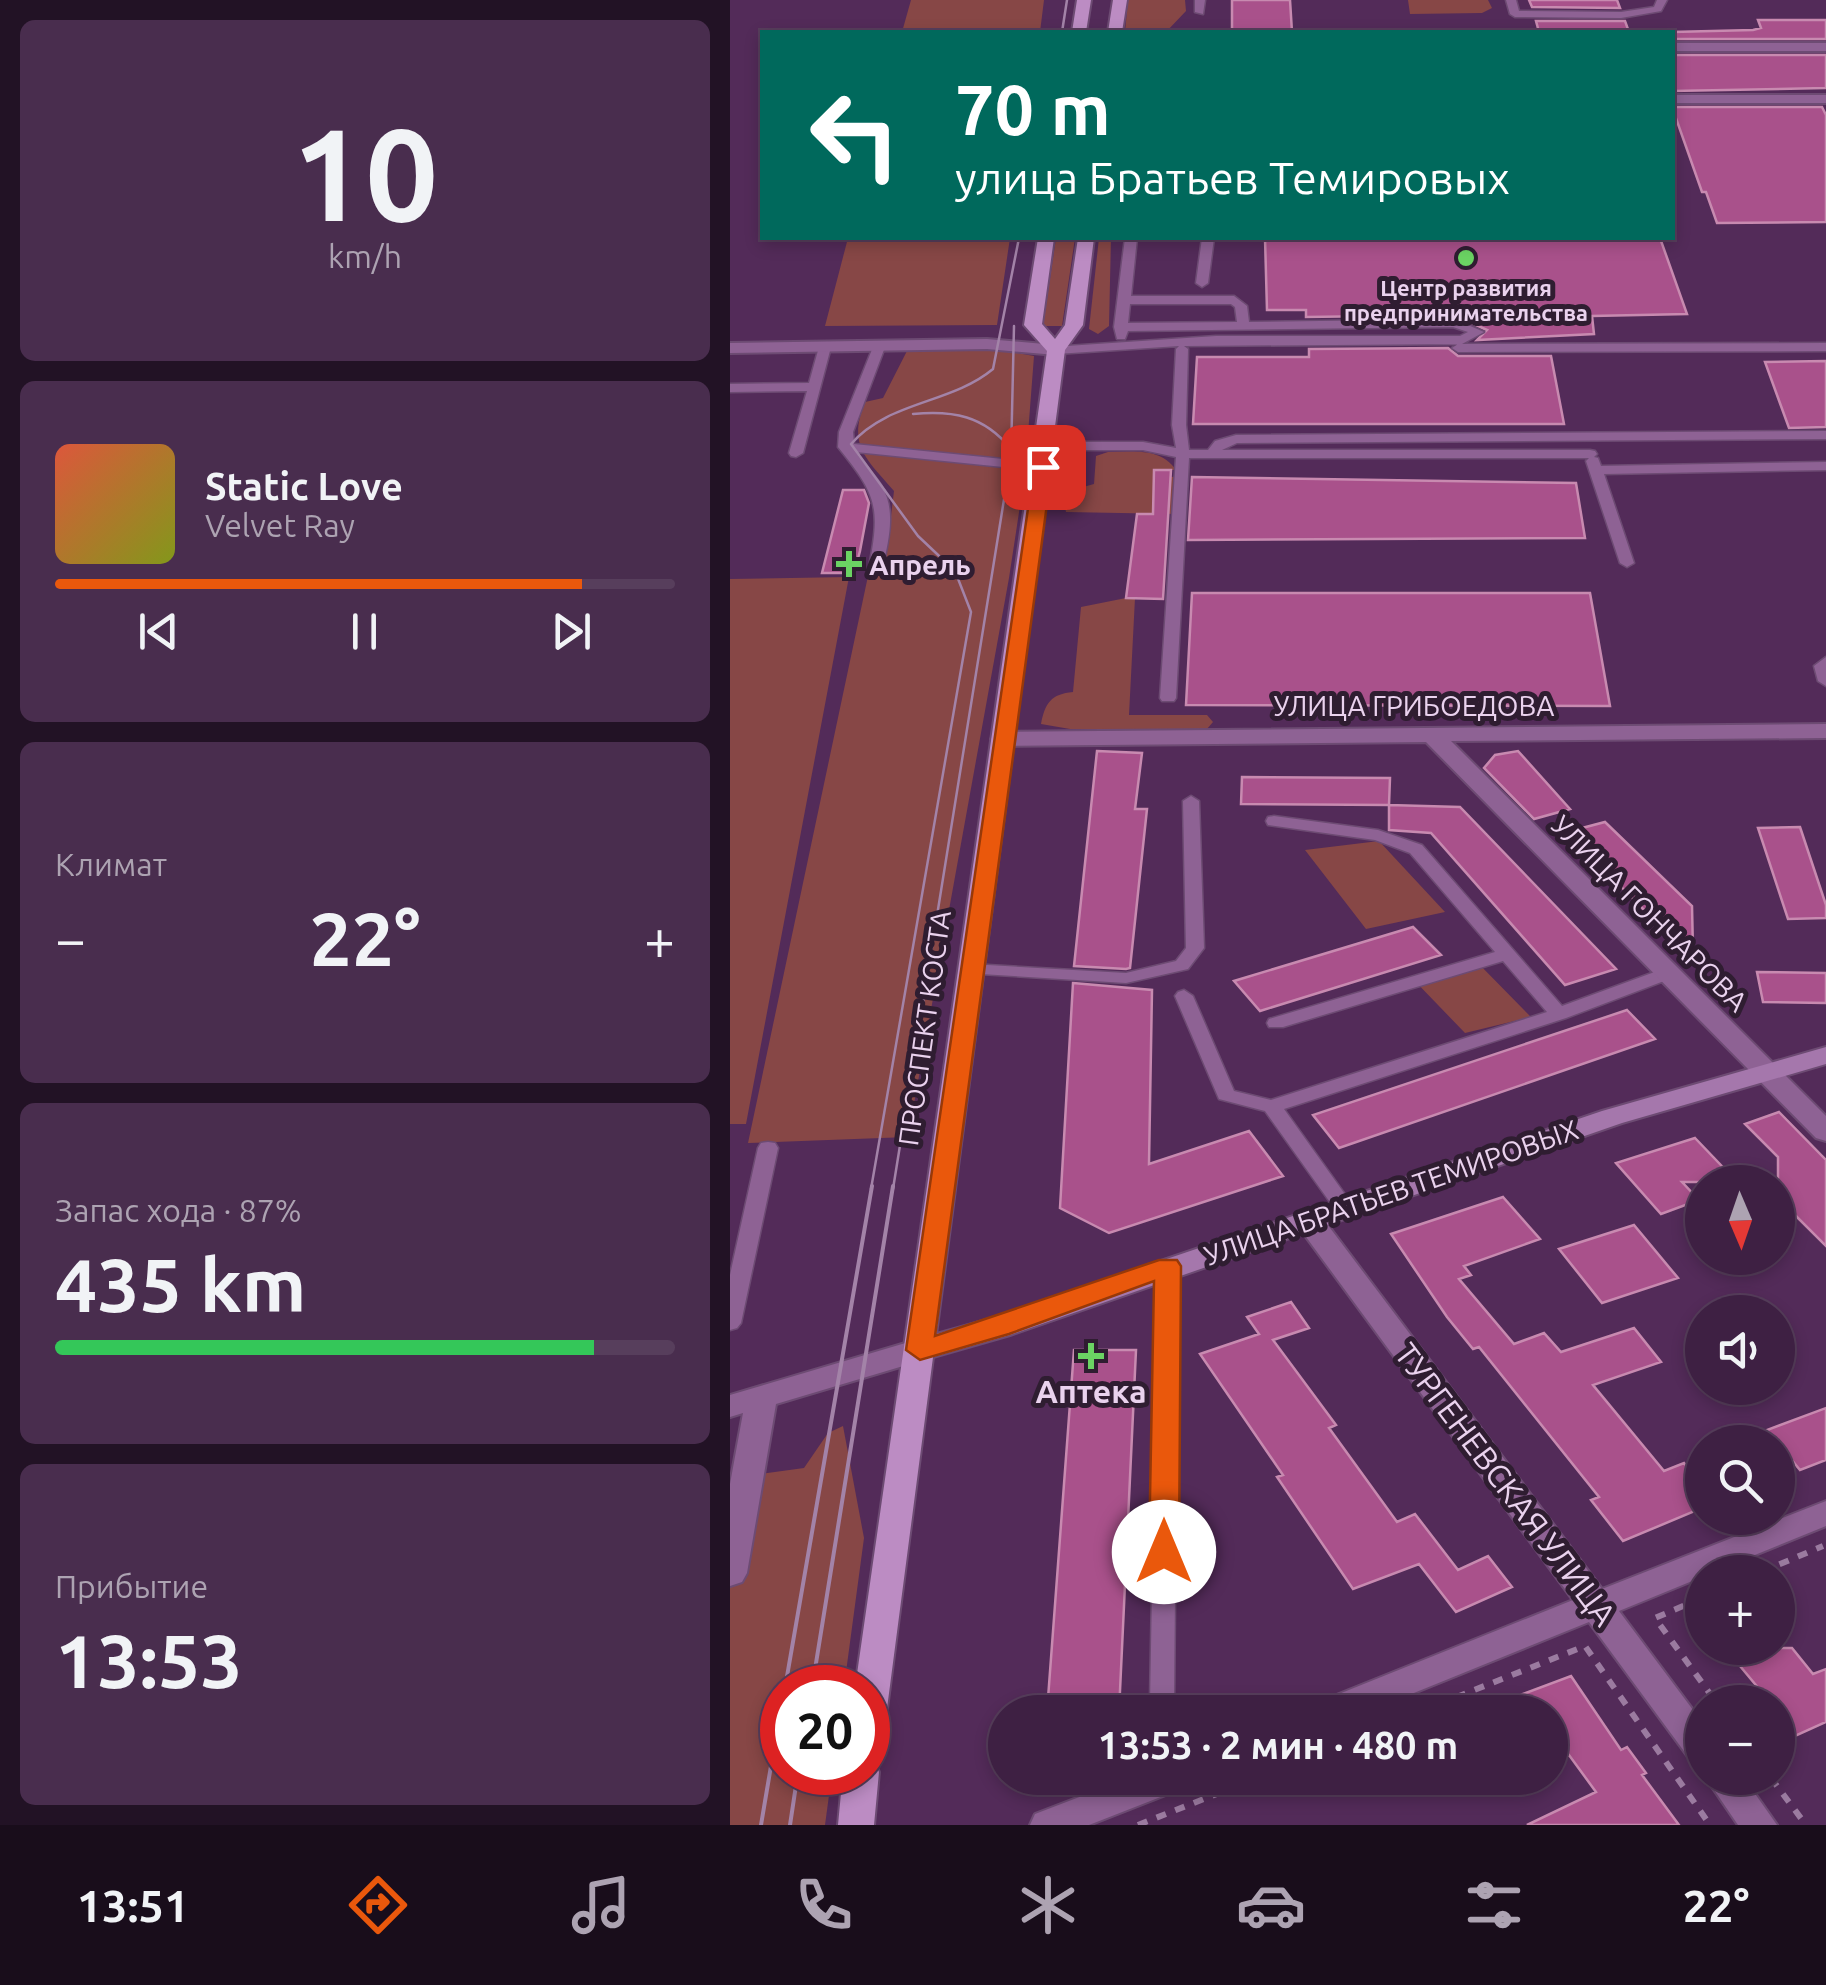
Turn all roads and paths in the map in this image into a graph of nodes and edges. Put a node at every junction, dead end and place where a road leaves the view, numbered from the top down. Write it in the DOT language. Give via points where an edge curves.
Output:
graph roads {
  1 [pos="1084,0"];
  2 [pos="1120,0"];
  3 [pos="1511,0"];
  4 [pos="1662,0"];
  5 [pos="1078,30"];
  6 [pos="1115,30"];
  7 [pos="1826,46"];
  8 [pos="1675,48"];
  9 [pos="1675,99"];
  10 [pos="1826,99"];
  11 [pos="1046,240"];
  12 [pos="1086,240"];
  13 [pos="1131,240"];
  14 [pos="1208,240"];
  15 [pos="1202,284"];
  16 [pos="1126,300"];
  17 [pos="1243,324"];
  18 [pos="1120,328"];
  19 [pos="879,347"];
  20 [pos="730,348"];
  21 [pos="825,348"];
  22 [pos="1123,348"];
  23 [pos="1826,348"];
  24 [pos="1182,349"];
  25 [pos="1056,350"];
  26 [pos="814,387"];
  27 [pos="730,388"];
  28 [pos="1826,434"];
  29 [pos="1586,437"];
  30 [pos="845,447"];
  31 [pos="796,453"];
  32 [pos="1183,454"];
  33 [pos="1212,454"];
  34 [pos="1590,454"];
  35 [pos="1044,457"];
  36 [pos="1826,466"];
  37 [pos="1596,470"];
  38 [pos="1626,563"];
  39 [pos="876,567"];
  40 [pos="1826,662"];
  41 [pos="1826,681"];
  42 [pos="1168,698"];
  43 [pos="1826,731"];
  44 [pos="1432,735"];
  45 [pos="1002,739"];
  46 [pos="1190,801"];
  47 [pos="1274,820"];
  48 [pos="1507,954"];
  49 [pos="970,969"];
  50 [pos="1666,974"];
  51 [pos="1184,996"];
  52 [pos="1559,1014"];
  53 [pos="1276,1023"];
  54 [pos="1826,1056"];
  55 [pos="1766,1071"];
  56 [pos="1272,1106"];
  57 [pos="1826,1132"];
  58 [pos="768,1148"];
  59 [pos="1344,1207"];
  60 [pos="1308,1219"];
  61 [pos="1168,1266"];
  62 [pos="730,1323"];
  63 [pos="920,1350"];
  64 [pos="762,1398"];
  65 [pos="730,1406"];
  66 [pos="1826,1513"];
  67 [pos="1826,1545"];
  68 [pos="1795,1558"];
  69 [pos="730,1573"];
  70 [pos="1685,1605"];
  71 [pos="1598,1606"];
  72 [pos="1685,1660"];
  73 [pos="875,1665"];
  74 [pos="1162,1695"];
  75 [pos="1373,1695"];
  76 [pos="1462,1695"];
  77 [pos="1685,1725"];
  78 [pos="859,1795"];
  79 [pos="1125,1795"];
  80 [pos="1213,1795"];
  81 [pos="1737,1795"];
  82 [pos="1784,1795"];
  83 [pos="856,1825"];
  84 [pos="1048,1825"];
  85 [pos="1138,1825"];
  86 [pos="1710,1825"];
  87 [pos="1759,1825"];
  88 [pos="1806,1825"];
  1 -- 5 [label="main road"];
  2 -- 6 [label="main road"];
  3 -- 4 [label="lane" via="1515,14 1658,10"];
  7 -- 8 [label="street"];
  9 -- 10 [label="street"];
  11 -- 25 [label="main road" via="1033,325"];
  12 -- 25 [label="main road, ПРОСПЕКТ КОСТА" via="1074,325"];
  13 -- 16 [label="lane"];
  14 -- 15 [label="lane"];
  16 -- 17 [label="lane" via="1234,300 1242,306"];
  16 -- 18 [label="lane"];
  17 -- 18 [label="lane"];
  17 -- 22 [label="lane" via="1454,323 1478,332 1462,340 1216,340"];
  18 -- 22 [label="lane"];
  19 -- 21 [label="street"];
  19 -- 25 [label="street"];
  19 -- 30 [label="lane"];
  20 -- 21 [label="street"];
  21 -- 26 [label="lane"];
  22 -- 24 [label="lane"];
  22 -- 25 [label="lane"];
  23 -- 24 [label="lane"];
  24 -- 32 [label="lane"];
  25 -- 35 [label="main road, ПРОСПЕКТ КОСТА"];
  26 -- 27 [label="lane"];
  26 -- 31 [label="lane"];
  28 -- 29 [label="lane"];
  29 -- 33 [label="lane" via="1236,439"];
  29 -- 34 [label="lane"];
  30 -- 35 [label="lane"];
  30 -- 39 [label="lane" via="880,496"];
  32 -- 33 [label="lane"];
  32 -- 35 [label="lane" via="1144,446"];
  32 -- 42 [label="lane"];
  33 -- 34 [label="lane"];
  34 -- 37 [label="lane"];
  35 -- 45 [label="main road, ПРОСПЕКТ КОСТА"];
  36 -- 37 [label="lane"];
  37 -- 38 [label="lane"];
  40 -- 41 [label="lane"];
  43 -- 44 [label="street, УЛИЦА ГРИБОЕДОВА"];
  44 -- 45 [label="street, УЛИЦА ГРИБОЕДОВА"];
  44 -- 50 [label="street, УЛИЦА ГОНЧАРОВА"];
  45 -- 49 [label="main road, ПРОСПЕКТ КОСТА"];
  46 -- 49 [label="lane" via="1195,948 1182,965 1126,978"];
  47 -- 48 [label="lane" via="1378,835 1416,849"];
  48 -- 52 [label="lane"];
  48 -- 53 [label="lane"];
  49 -- 63 [label="main road, ПРОСПЕКТ КОСТА"];
  50 -- 52 [label="lane"];
  50 -- 55 [label="street, УЛИЦА ГОНЧАРОВА"];
  51 -- 56 [label="lane" via="1226,1095"];
  52 -- 56 [label="lane"];
  54 -- 55 [label="street, УЛИЦА БРАТЬЕВ ТЕМИРОВЫХ"];
  55 -- 57 [label="street, УЛИЦА ГОНЧАРОВА"];
  55 -- 59 [label="street, УЛИЦА БРАТЬЕВ ТЕМИРОВЫХ"];
  56 -- 59 [label="lane"];
  58 -- 62 [label="lane"];
  59 -- 60 [label="street, УЛИЦА БРАТЬЕВ ТЕМИРОВЫХ"];
  60 -- 61 [label="street, УЛИЦА БРАТЬЕВ ТЕМИРОВЫХ"];
  60 -- 71 [label="street, ТУРГЕНЕВСКАЯ УЛИЦА"];
  61 -- 63 [label="street, УЛИЦА БРАТЬЕВ ТЕМИРОВЫХ"];
  61 -- 74 [label="lane"];
  63 -- 64 [label="street, УЛИЦА БРАТЬЕВ ТЕМИРОВЫХ"];
  63 -- 73 [label="main road, ПРОСПЕКТ КОСТА"];
  64 -- 65 [label="street, УЛИЦА БРАТЬЕВ ТЕМИРОВЫХ"];
  64 -- 69 [label="street"];
  66 -- 71 [label="street"];
  67 -- 68 [label="path"];
  70 -- 72 [label="path" via="1654,1618"];
  71 -- 75 [label="street"];
  71 -- 77 [label="street, ТУРГЕНЕВСКАЯ УЛИЦА"];
  76 -- 86 [label="path" via="1584,1646"];
  78 -- 83 [label="main road"];
  79 -- 84 [label="street"];
  80 -- 85 [label="path"];
  81 -- 87 [label="street"];
  82 -- 88 [label="path"];
}
